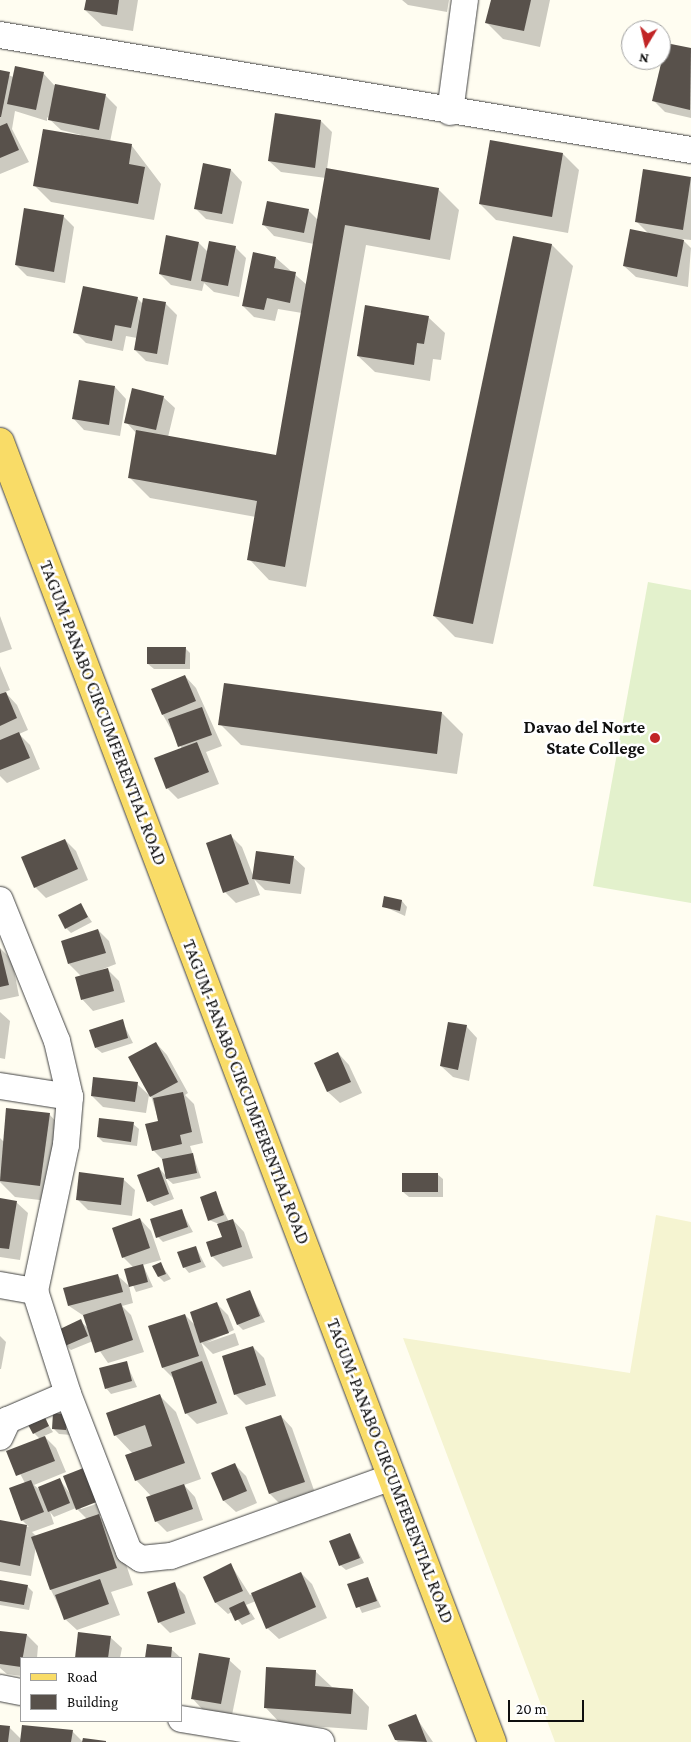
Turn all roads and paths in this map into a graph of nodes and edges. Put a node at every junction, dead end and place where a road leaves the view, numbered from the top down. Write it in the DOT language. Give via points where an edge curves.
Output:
graph roads {
  1 [pos="465,0"];
  2 [pos="0,35"];
  3 [pos="450,112"];
  4 [pos="691,150"];
  5 [pos="0,442"];
  6 [pos="0,900"];
  7 [pos="0,1086"];
  8 [pos="70,1097"];
  9 [pos="0,1285"];
  10 [pos="35,1291"];
  11 [pos="68,1394"];
  12 [pos="0,1437"];
  13 [pos="392,1477"];
  14 [pos="0,1688"];
  15 [pos="20,1692"];
  16 [pos="182,1719"];
  17 [pos="320,1742"];
  18 [pos="492,1742"];
  1 -- 3 [label="street"];
  2 -- 3 [label="street"];
  3 -- 4 [label="street"];
  5 -- 13 [label="main road, TAGUM-PANABO CIRCUMFERENTIAL ROAD"];
  6 -- 8 [label="street" via="57,1041"];
  7 -- 8 [label="street"];
  8 -- 10 [label="street" via="66,1145"];
  9 -- 10 [label="street"];
  10 -- 11 [label="street"];
  11 -- 12 [label="street" via="8,1420"];
  11 -- 13 [label="street" via="121,1538 141,1560 170,1556"];
  13 -- 18 [label="main road, TAGUM-PANABO CIRCUMFERENTIAL ROAD"];
  14 -- 15 [label="street"];
  16 -- 17 [label="street"];
}
